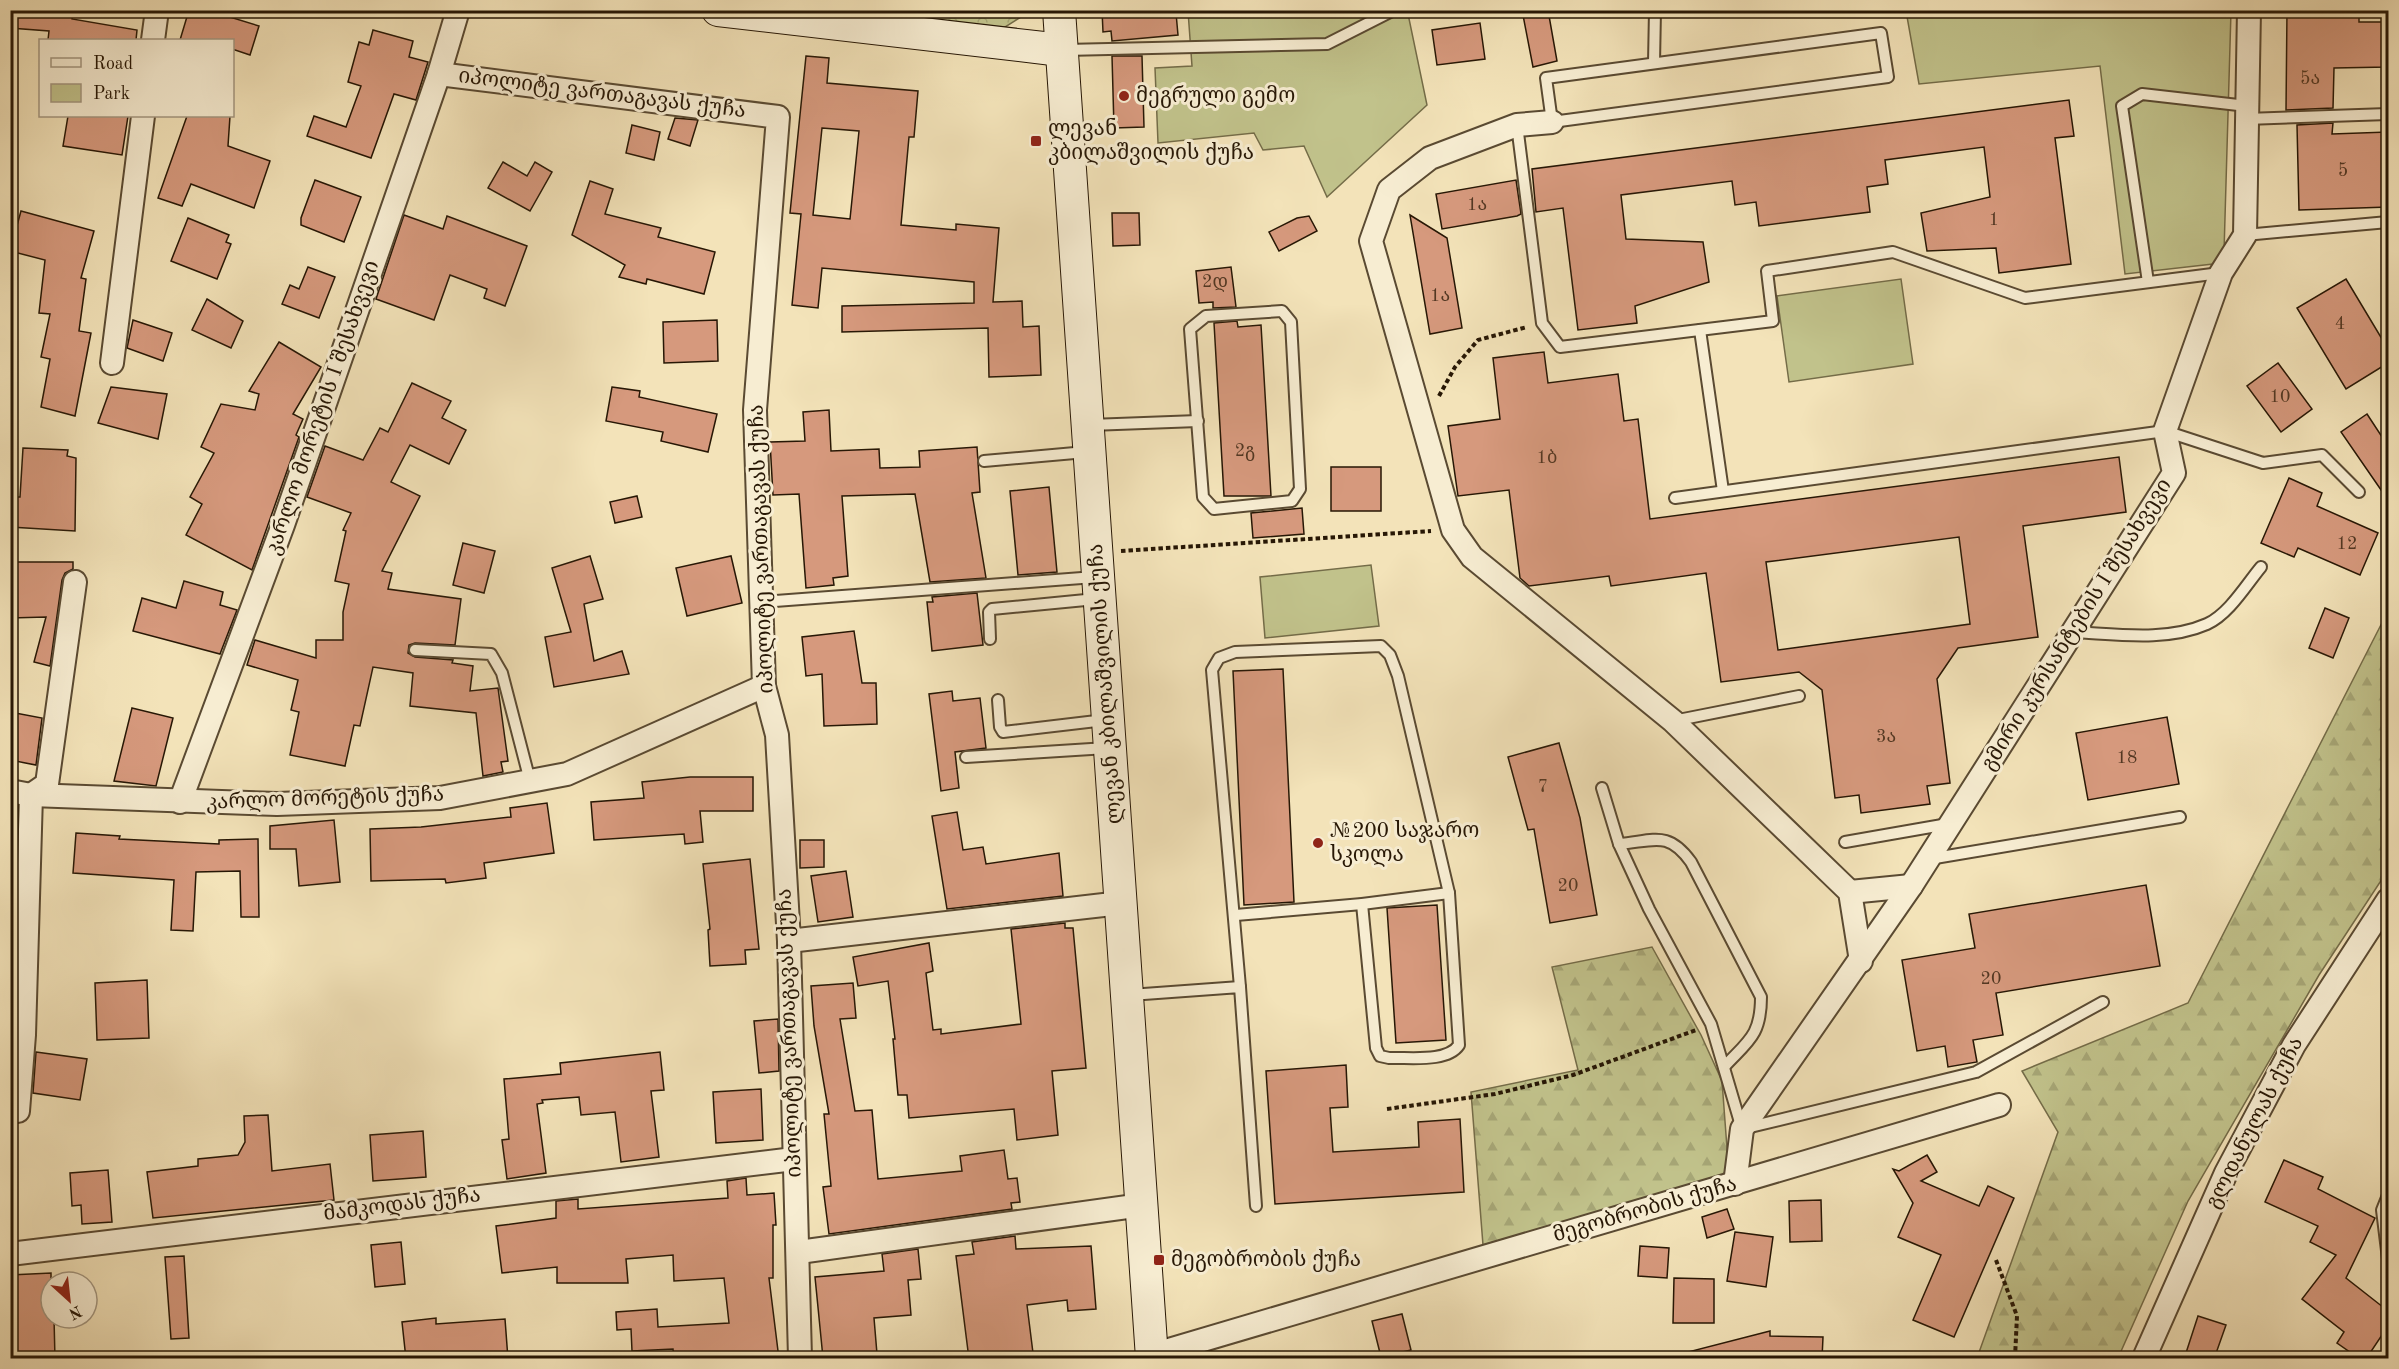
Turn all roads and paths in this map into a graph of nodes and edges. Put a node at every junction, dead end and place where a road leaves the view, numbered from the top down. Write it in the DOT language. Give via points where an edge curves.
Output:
graph roads {
  1 [pos="157,10"];
  2 [pos="458,10"];
  3 [pos="718,10"];
  4 [pos="1059,10"];
  5 [pos="1394,10"];
  6 [pos="1655,10"];
  7 [pos="2249,10"];
  8 [pos="153,39"];
  9 [pos="1061,50"];
  10 [pos="1654,63"];
  11 [pos="439,74"];
  12 [pos="2247,112"];
  13 [pos="2388,114"];
  14 [pos="143,117"];
  15 [pos="1552,122"];
  16 [pos="1517,125"];
  17 [pos="2388,222"];
  18 [pos="2245,235"];
  19 [pos="2221,273"];
  20 [pos="2148,282"];
  21 [pos="1542,323"];
  22 [pos="1700,330"];
  23 [pos="112,363"];
  24 [pos="1198,421"];
  25 [pos="1423,425"];
  26 [pos="2165,431"];
  27 [pos="1089,438"];
  28 [pos="984,461"];
  29 [pos="1723,491"];
  30 [pos="2359,492"];
  31 [pos="1675,498"];
  32 [pos="1453,530"];
  33 [pos="1117,552"];
  34 [pos="2261,567"];
  35 [pos="75,582"];
  36 [pos="1099,588"];
  37 [pos="761,602"];
  38 [pos="2073,632"];
  39 [pos="990,639"];
  40 [pos="415,650"];
  41 [pos="764,687"];
  42 [pos="1799,696"];
  43 [pos="998,700"];
  44 [pos="1673,722"];
  45 [pos="1109,734"];
  46 [pos="966,757"];
  47 [pos="530,781"];
  48 [pos="1602,788"];
  49 [pos="21,793"];
  50 [pos="180,802"];
  51 [pos="2180,817"];
  52 [pos="1952,823"];
  53 [pos="1845,842"];
  54 [pos="1619,844"];
  55 [pos="1929,859"];
  56 [pos="1911,886"];
  57 [pos="1850,892"];
  58 [pos="1449,893"];
  59 [pos="2388,900"];
  60 [pos="1121,903"];
  61 [pos="1362,904"];
  62 [pos="1236,915"];
  63 [pos="789,941"];
  64 [pos="1861,961"];
  65 [pos="1240,987"];
  66 [pos="1127,995"];
  67 [pos="2103,1002"];
  68 [pos="1711,1024"];
  69 [pos="1724,1067"];
  70 [pos="1999,1105"];
  71 [pos="1387,1109"];
  72 [pos="18,1111"];
  73 [pos="1742,1129"];
  74 [pos="794,1159"];
  75 [pos="1735,1184"];
  76 [pos="2388,1195"];
  77 [pos="1142,1205"];
  78 [pos="1256,1206"];
  79 [pos="798,1252"];
  80 [pos="10,1254"];
  81 [pos="1995,1260"];
  82 [pos="2388,1260"];
  83 [pos="1152,1357"];
  84 [pos="800,1359"];
  85 [pos="2015,1359"];
  86 [pos="2144,1359"];
  1 -- 8 [label="street"];
  2 -- 11 [label="street, კარლო მორეტის I შესახვევი"];
  3 -- 9 [label="main road"];
  4 -- 9 [label="main road, ლევან კბილაშვილის ქუჩა"];
  5 -- 9 [label="lane" via="1327,44"];
  6 -- 10 [label="lane"];
  7 -- 12 [label="street"];
  9 -- 27 [label="main road, ლევან კბილაშვილის ქუჩა"];
  10 -- 15 [label="lane" via="1546,78"];
  10 -- 15 [label="lane" via="1881,33 1887,77"];
  11 -- 37 [label="street, იპოლიტე ვართაგავას ქუჩა" via="778,117 755,410"];
  11 -- 50 [label="street, კარლო მორეტის I შესახვევი" via="283,525"];
  12 -- 13 [label="lane"];
  12 -- 18 [label="street"];
  12 -- 20 [label="lane" via="2142,94 2122,106"];
  14 -- 23 [label="street"];
  15 -- 16 [label="street"];
  16 -- 21 [label="lane"];
  16 -- 25 [label="street" via="1430,158 1389,190 1371,241"];
  17 -- 18 [label="lane"];
  18 -- 19 [label="street"];
  19 -- 20 [label="lane"];
  19 -- 26 [label="street"];
  20 -- 22 [label="lane" via="2025,298 1893,252 1767,271 1773,321"];
  21 -- 22 [label="lane" via="1560,347"];
  21 -- 25 [label="path" via="1478,340 1455,367"];
  22 -- 29 [label="lane"];
  24 -- 24 [label="lane" via="1203,497 1214,509 1293,501 1300,489 1292,334 1291,322 1282,311 1206,316 1190,329"];
  24 -- 27 [label="lane"];
  25 -- 32 [label="street"];
  26 -- 29 [label="lane"];
  26 -- 30 [label="lane" via="2263,463 2322,455"];
  26 -- 38 [label="street, გმირი კურსანტების I შესახვევი" via="2174,473"];
  27 -- 28 [label="lane"];
  27 -- 36 [label="main road, ლევან კბილაშვილის ქუჩა"];
  29 -- 31 [label="lane"];
  32 -- 33 [label="path"];
  32 -- 44 [label="street" via="1472,557"];
  34 -- 38 [label="lane" via="2230,605 2208,624 2163,635"];
  35 -- 49 [label="street" via="47,784"];
  36 -- 37 [label="lane"];
  36 -- 39 [label="lane" via="992,609"];
  36 -- 45 [label="main road, ლევან კბილაშვილის ქუჩა"];
  37 -- 41 [label="street, იპოლიტე ვართაგავას ქუჩა"];
  38 -- 52 [label="street, გმირი კურსანტების I შესახვევი"];
  40 -- 47 [label="lane" via="491,654 502,673"];
  41 -- 47 [label="street, კარლო მორეტის ქუჩა" via="567,774"];
  41 -- 63 [label="street, იპოლიტე ვართაგავას ქუჩა" via="777,735"];
  42 -- 44 [label="lane"];
  43 -- 45 [label="lane" via="1003,732"];
  44 -- 57 [label="street"];
  45 -- 46 [label="lane"];
  45 -- 60 [label="main road, ლევან კბილაშვილის ქუჩა"];
  47 -- 50 [label="street, კარლო მორეტის ქუჩა" via="440,798 277,804"];
  48 -- 54 [label="lane"];
  49 -- 50 [label="street, კარლო მორეტის ქუჩა"];
  49 -- 72 [label="street" via="24,1035"];
  51 -- 55 [label="lane"];
  52 -- 53 [label="lane"];
  52 -- 55 [label="street, გმირი კურსანტების I შესახვევი"];
  54 -- 68 [label="lane"];
  54 -- 69 [label="lane" via="1668,840 1678,845 1691,862 1761,997 1757,1031"];
  55 -- 56 [label="street, გმირი კურსანტების I შესახვევი"];
  56 -- 57 [label="street"];
  56 -- 64 [label="street, გმირი კურსანტების I შესახვევი"];
  57 -- 64 [label="street"];
  58 -- 61 [label="lane"];
  58 -- 61 [label="lane" via="1459,1045 1455,1052 1445,1056 1380,1056 1376,1048"];
  58 -- 62 [label="lane" via="1390,655 1381,646 1235,652 1219,658 1212,670"];
  59 -- 86 [label="street, გლდანულას ქუჩა" via="2283,1065 2226,1173"];
  60 -- 63 [label="street"];
  60 -- 66 [label="main road, ლევან კბილაშვილის ქუჩა"];
  61 -- 62 [label="lane"];
  62 -- 65 [label="lane"];
  63 -- 74 [label="street, იპოლიტე ვართაგავას ქუჩა"];
  64 -- 73 [label="street, გმირი კურსანტების I შესახვევი"];
  65 -- 66 [label="lane"];
  65 -- 78 [label="lane"];
  66 -- 77 [label="main road, ლევან კბილაშვილის ქუჩა"];
  67 -- 73 [label="lane" via="1976,1072"];
  68 -- 69 [label="lane"];
  68 -- 71 [label="path" via="1574,1076 1495,1094"];
  69 -- 73 [label="lane"];
  70 -- 75 [label="street, მეგობრობის ქუჩა"];
  73 -- 75 [label="street, გმირი კურსანტების I შესახვევი"];
  74 -- 79 [label="street, იპოლიტე ვართაგავას ქუჩა"];
  74 -- 80 [label="street, მამკოდას ქუჩა"];
  75 -- 83 [label="street, მეგობრობის ქუჩა"];
  76 -- 82 [label="lane" via="2382,1210"];
  77 -- 79 [label="street"];
  77 -- 83 [label="main road, ლევან კბილაშვილის ქუჩა"];
  79 -- 84 [label="street, იპოლიტე ვართაგავას ქუჩა"];
  81 -- 85 [label="path" via="2018,1317"];
}
